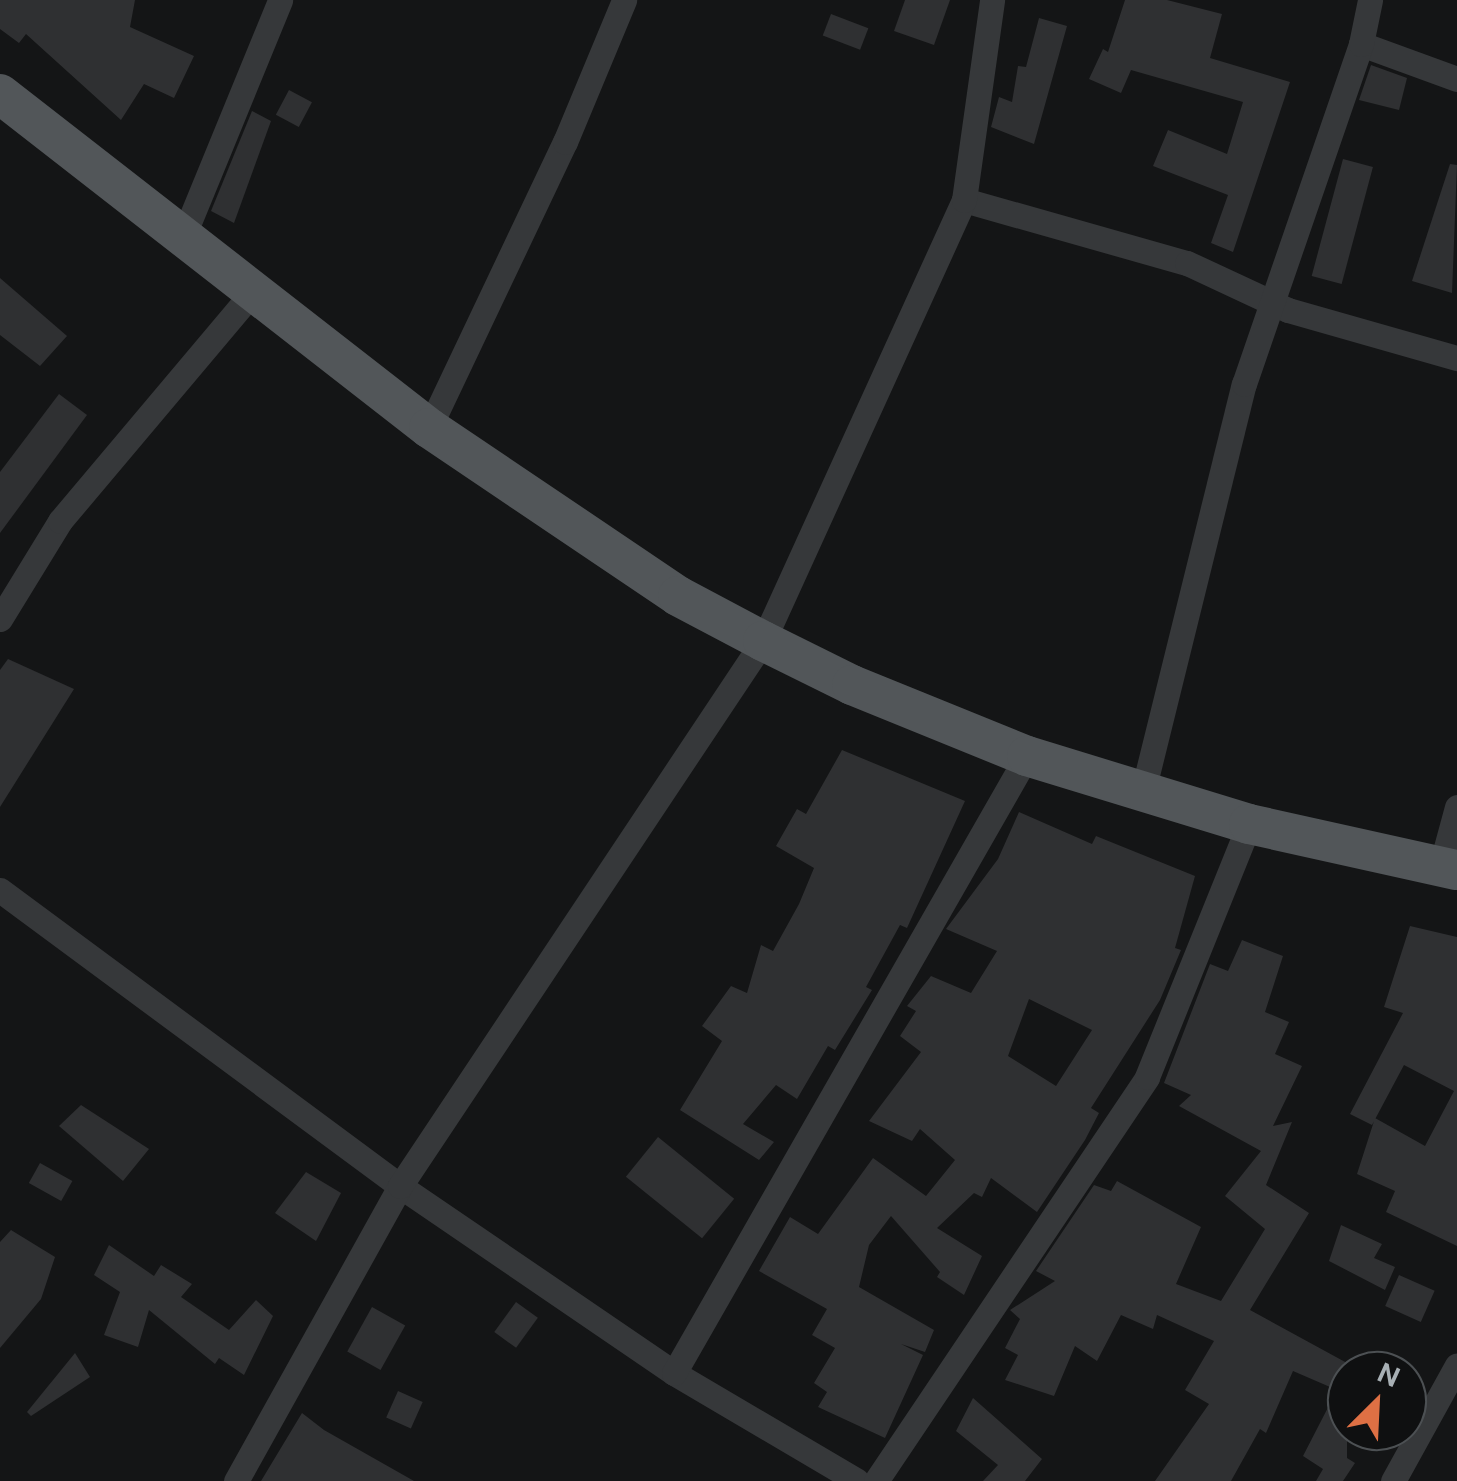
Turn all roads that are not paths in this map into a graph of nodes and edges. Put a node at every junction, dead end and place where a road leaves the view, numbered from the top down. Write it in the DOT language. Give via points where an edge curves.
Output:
graph roads {
  1 [pos="280,0"];
  2 [pos="624,0"];
  3 [pos="992,0"];
  4 [pos="1370,0"];
  5 [pos="1361,44"];
  6 [pos="1457,78"];
  7 [pos="0,94"];
  8 [pos="964,200"];
  9 [pos="183,237"];
  10 [pos="252,293"];
  11 [pos="1269,297"];
  12 [pos="1457,358"];
  13 [pos="430,428"];
  14 [pos="0,619"];
  15 [pos="763,641"];
  16 [pos="1027,756"];
  17 [pos="1143,792"];
  18 [pos="1457,807"];
  19 [pos="1250,824"];
  20 [pos="1449,868"];
  21 [pos="0,890"];
  22 [pos="400,1186"];
  23 [pos="1457,1364"];
  24 [pos="674,1372"];
  25 [pos="236,1481"];
  26 [pos="857,1481"];
  27 [pos="876,1481"];
  28 [pos="1393,1481"];
  1 -- 9 [label="street"];
  2 -- 13 [label="street"];
  3 -- 8 [label="street"];
  4 -- 5 [label="street"];
  5 -- 6 [label="street"];
  5 -- 11 [label="street"];
  7 -- 9 [label="main road"];
  8 -- 11 [label="street" via="1187,263"];
  8 -- 15 [label="street"];
  9 -- 10 [label="main road"];
  10 -- 13 [label="main road"];
  10 -- 14 [label="street" via="60,521"];
  11 -- 12 [label="street" via="1288,310"];
  11 -- 17 [label="street"];
  13 -- 15 [label="main road" via="678,596"];
  15 -- 16 [label="main road" via="852,686"];
  15 -- 22 [label="street"];
  16 -- 17 [label="main road"];
  16 -- 24 [label="street"];
  17 -- 19 [label="main road"];
  18 -- 20 [label="street"];
  19 -- 20 [label="main road"];
  19 -- 27 [label="street" via="1147,1077"];
  21 -- 22 [label="street"];
  22 -- 24 [label="street"];
  22 -- 25 [label="street"];
  23 -- 28 [label="street"];
  24 -- 26 [label="street"];
}
